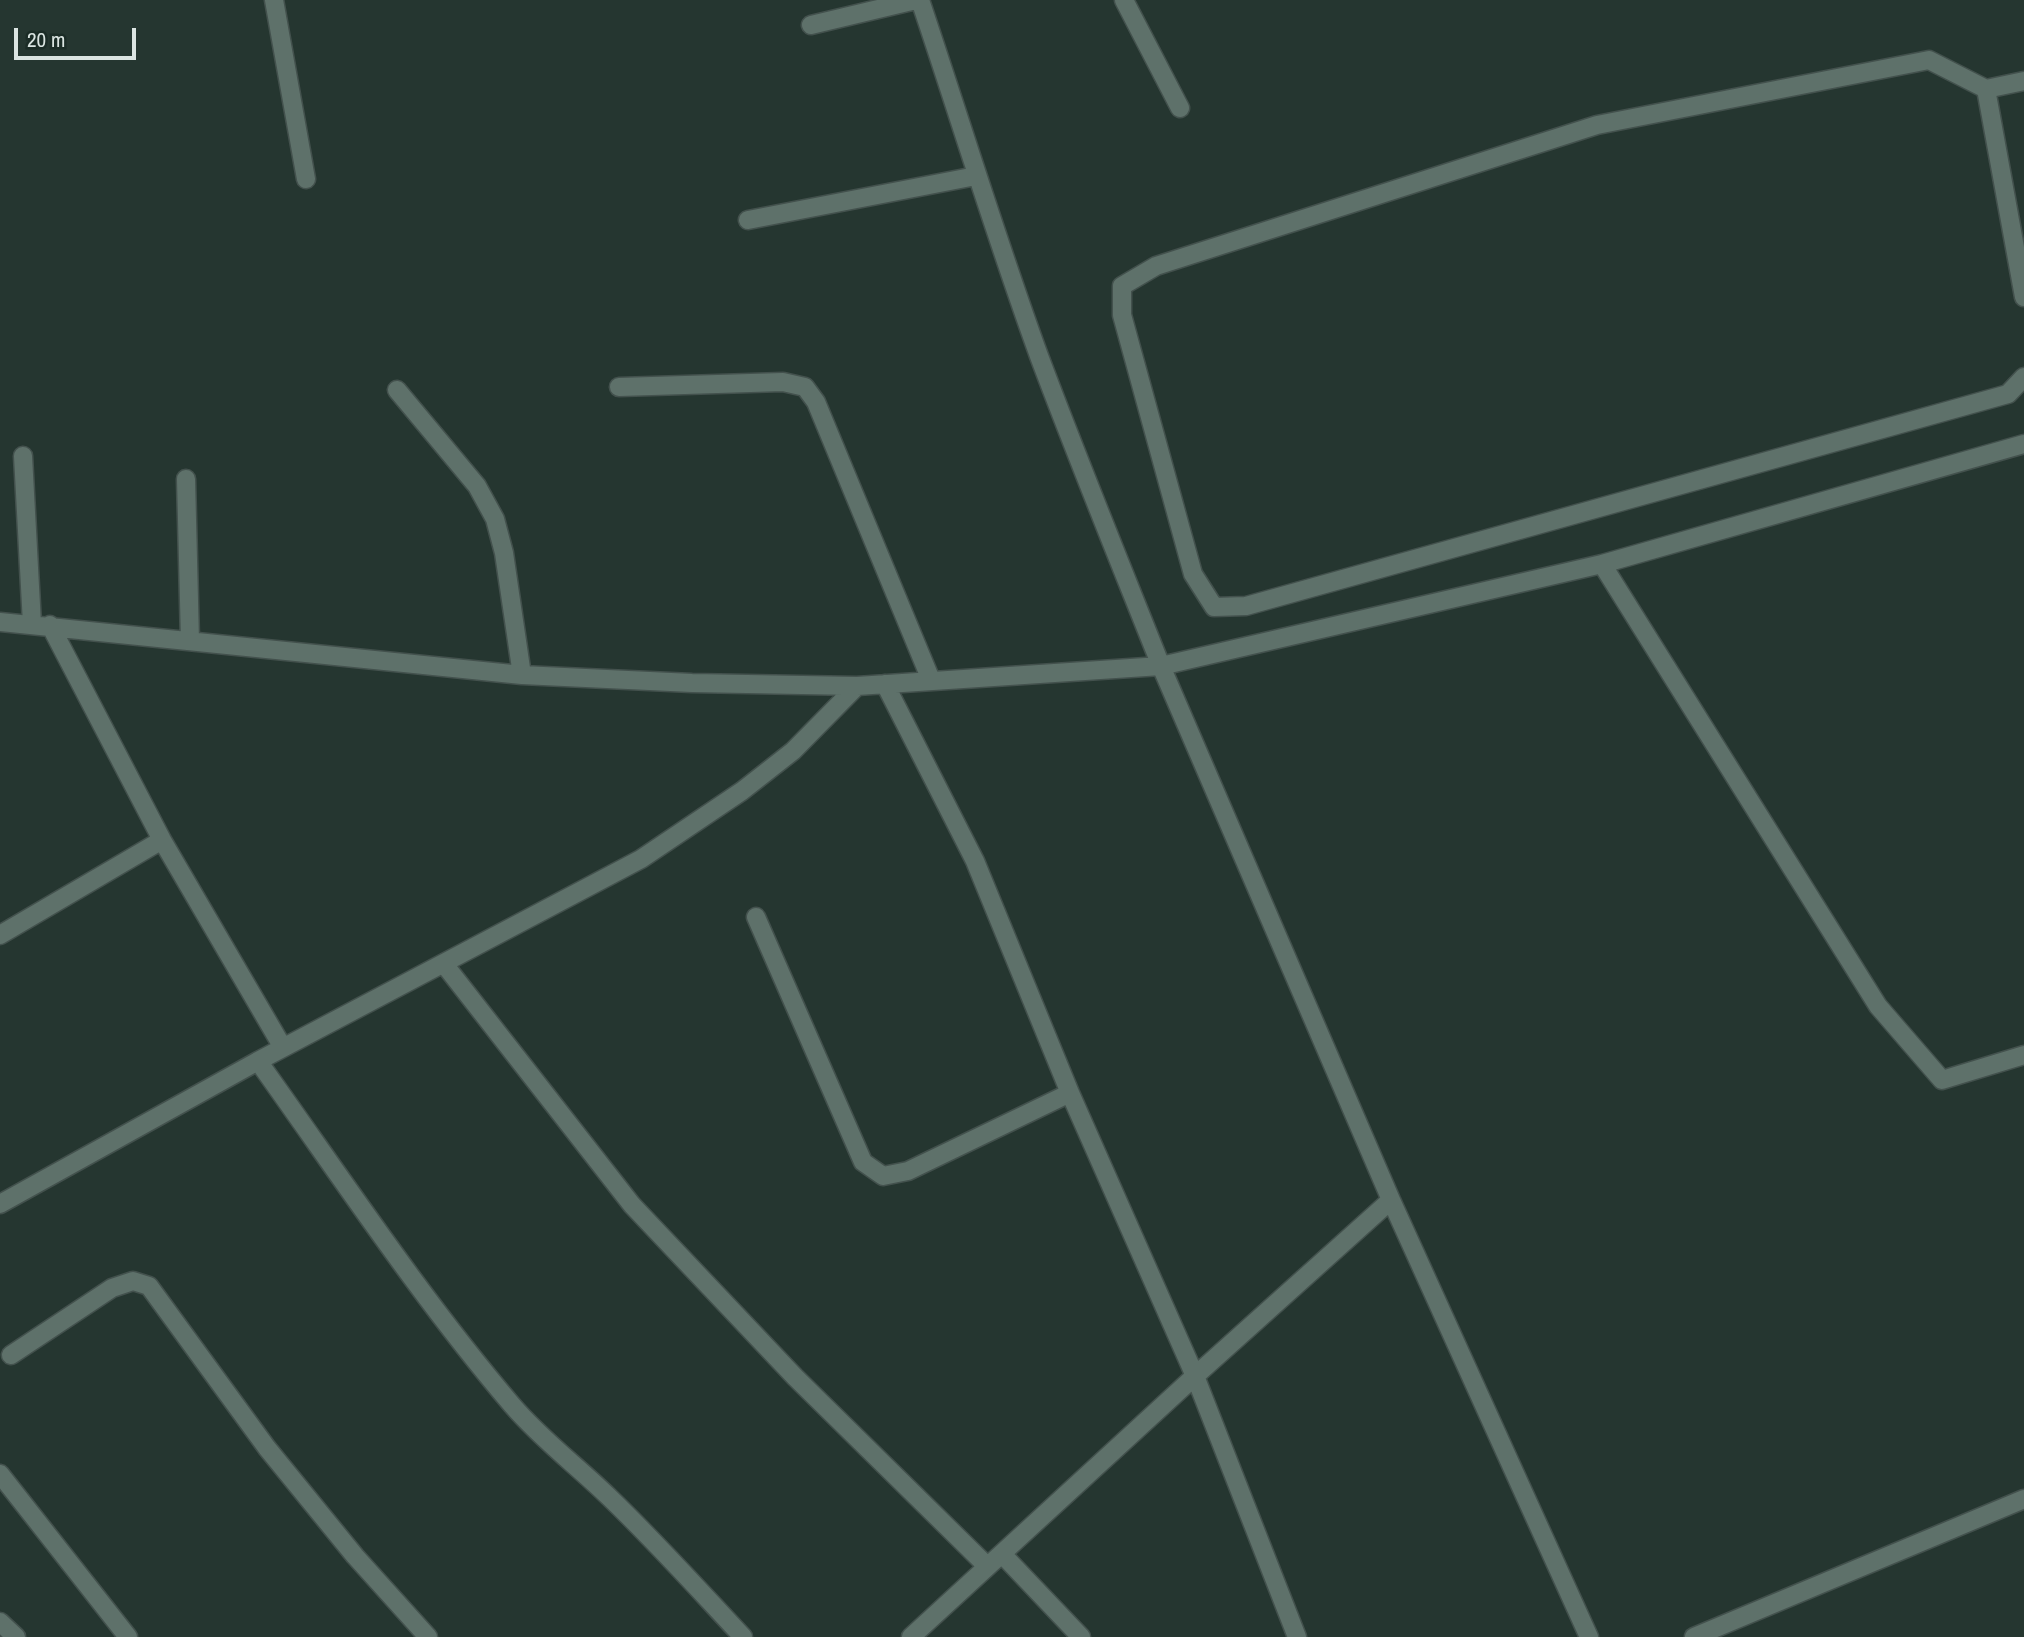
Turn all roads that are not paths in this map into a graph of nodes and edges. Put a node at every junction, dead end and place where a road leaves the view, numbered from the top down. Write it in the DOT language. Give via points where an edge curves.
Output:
graph roads {
  1 [pos="274,0"];
  2 [pos="918,0"];
  3 [pos="1124,0"];
  4 [pos="811,25"];
  5 [pos="2024,81"];
  6 [pos="1986,89"];
  7 [pos="1180,108"];
  8 [pos="976,176"];
  9 [pos="306,179"];
  10 [pos="748,220"];
  11 [pos="2024,297"];
  12 [pos="2024,377"];
  13 [pos="619,387"];
  14 [pos="397,390"];
  15 [pos="2024,444"];
  16 [pos="23,456"];
  17 [pos="186,479"];
  18 [pos="1602,564"];
  19 [pos="0,622"];
  20 [pos="41,625"];
  21 [pos="190,641"];
  22 [pos="1161,666"];
  23 [pos="522,675"];
  24 [pos="931,680"];
  25 [pos="885,684"];
  26 [pos="857,685"];
  27 [pos="162,840"];
  28 [pos="756,918"];
  29 [pos="0,935"];
  30 [pos="444,964"];
  31 [pos="282,1046"];
  32 [pos="2024,1055"];
  33 [pos="258,1061"];
  34 [pos="1070,1093"];
  35 [pos="1391,1200"];
  36 [pos="0,1204"];
  37 [pos="11,1355"];
  38 [pos="1195,1376"];
  39 [pos="0,1474"];
  40 [pos="2024,1499"];
  41 [pos="1002,1554"];
  42 [pos="987,1566"];
  43 [pos="0,1622"];
  44 [pos="16,1637"];
  45 [pos="128,1637"];
  46 [pos="428,1637"];
  47 [pos="743,1637"];
  48 [pos="911,1637"];
  49 [pos="1081,1637"];
  50 [pos="1297,1637"];
  51 [pos="1589,1637"];
  52 [pos="1694,1637"];
  1 -- 9 [label="street"];
  2 -- 4 [label="street"];
  2 -- 8 [label="street"];
  3 -- 7 [label="street"];
  5 -- 6 [label="street"];
  6 -- 11 [label="street"];
  6 -- 12 [label="street" via="1929,60 1597,125 1156,266 1122,286 1122,315 1193,574 1214,607 1246,606 2008,394"];
  8 -- 10 [label="street"];
  8 -- 22 [label="street" via="1040,358"];
  13 -- 24 [label="street" via="783,382 805,387 817,402"];
  14 -- 23 [label="street" via="477,486 495,519"];
  15 -- 18 [label="street"];
  16 -- 20 [label="street"];
  17 -- 21 [label="street"];
  18 -- 22 [label="street"];
  18 -- 32 [label="street" via="1878,1006 1942,1080"];
  19 -- 20 [label="street"];
  20 -- 21 [label="street"];
  20 -- 27 [label="street"];
  21 -- 23 [label="street"];
  22 -- 24 [label="street"];
  22 -- 35 [label="street"];
  23 -- 26 [label="street"];
  24 -- 25 [label="street"];
  25 -- 26 [label="street"];
  25 -- 34 [label="street" via="975,861"];
  26 -- 30 [label="street" via="793,751 742,791 641,859"];
  27 -- 29 [label="street"];
  27 -- 31 [label="street"];
  28 -- 34 [label="street" via="863,1163 883,1176 908,1171"];
  30 -- 31 [label="street"];
  30 -- 42 [label="street" via="632,1205 795,1377"];
  31 -- 33 [label="street"];
  33 -- 36 [label="street"];
  33 -- 47 [label="street" via="443,1320 513,1407 628,1514"];
  34 -- 38 [label="street"];
  35 -- 38 [label="street"];
  35 -- 51 [label="street"];
  37 -- 46 [label="street" via="113,1288 133,1281 149,1286 267,1448"];
  38 -- 41 [label="street"];
  38 -- 50 [label="street"];
  39 -- 45 [label="street"];
  40 -- 52 [label="street"];
  41 -- 42 [label="street"];
  41 -- 49 [label="street"];
  42 -- 48 [label="street"];
  43 -- 44 [label="street"];
}
